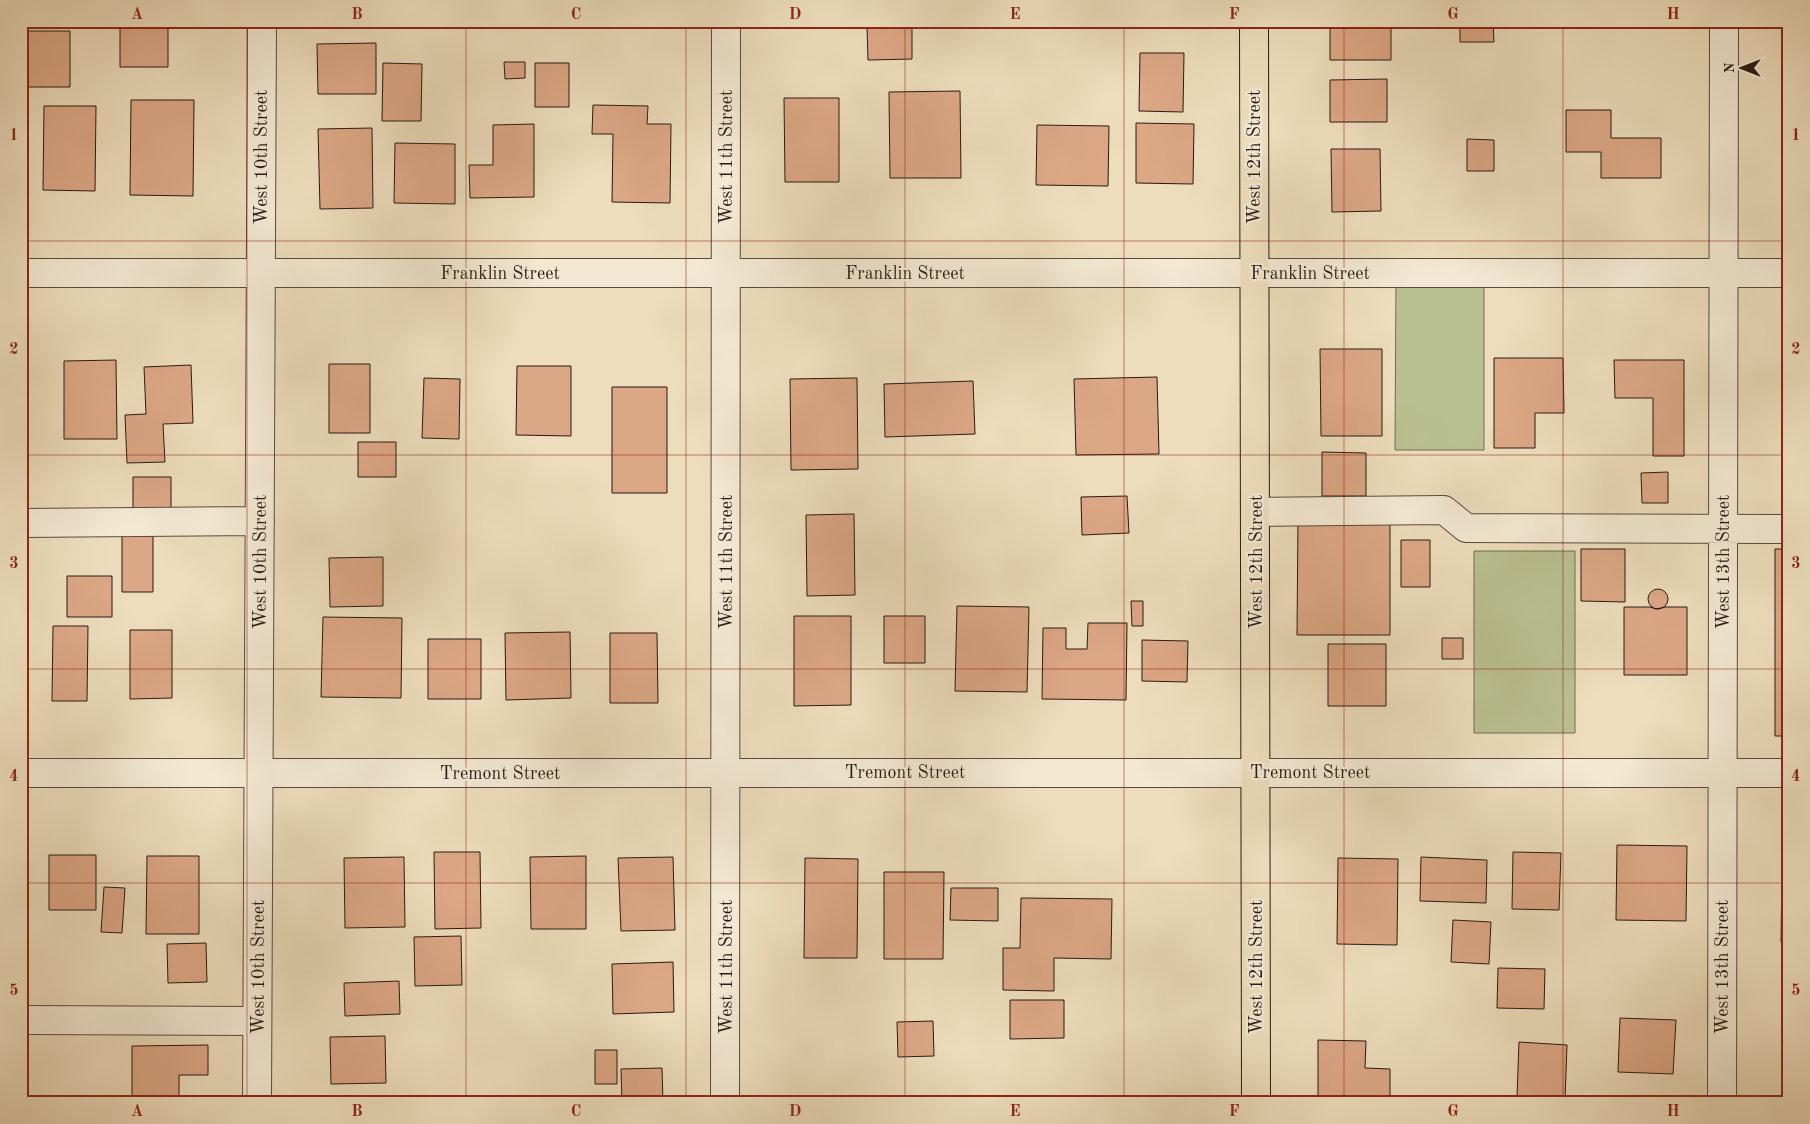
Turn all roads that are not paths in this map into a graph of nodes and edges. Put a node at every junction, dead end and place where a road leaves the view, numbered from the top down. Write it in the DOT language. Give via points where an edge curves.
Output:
graph roads {
  1 [pos="262,21"];
  2 [pos="726,21"];
  3 [pos="1254,21"];
  4 [pos="1724,21"];
  5 [pos="1724,272"];
  6 [pos="1789,272"];
  7 [pos="21,273"];
  8 [pos="261,273"];
  9 [pos="726,273"];
  10 [pos="1254,273"];
  11 [pos="1255,512"];
  12 [pos="260,521"];
  13 [pos="21,523"];
  14 [pos="1723,529"];
  15 [pos="1789,529"];
  16 [pos="258,772"];
  17 [pos="726,772"];
  18 [pos="1256,772"];
  19 [pos="1723,772"];
  20 [pos="21,773"];
  21 [pos="1789,773"];
  22 [pos="21,1020"];
  23 [pos="257,1021"];
  24 [pos="257,1103"];
  25 [pos="726,1103"];
  26 [pos="1256,1103"];
  27 [pos="1722,1103"];
  1 -- 8 [label="street, West 10th Street"];
  2 -- 9 [label="street, West 11th Street"];
  3 -- 10 [label="main road, West 12th Street"];
  4 -- 5 [label="street, West 13th Street"];
  5 -- 6 [label="street, Franklin Street"];
  5 -- 10 [label="street, Franklin Street"];
  5 -- 14 [label="street, West 13th Street"];
  7 -- 8 [label="street, Franklin Street"];
  8 -- 9 [label="street, Franklin Street"];
  8 -- 12 [label="street, West 10th Street"];
  9 -- 10 [label="street, Franklin Street"];
  9 -- 17 [label="street, West 11th Street"];
  10 -- 11 [label="main road, West 12th Street"];
  11 -- 14 [label="street" via="1444,510 1466,528"];
  11 -- 18 [label="main road, West 12th Street"];
  12 -- 13 [label="street"];
  12 -- 16 [label="street, West 10th Street"];
  14 -- 15 [label="street"];
  14 -- 19 [label="street, West 13th Street"];
  16 -- 17 [label="street, Tremont Street"];
  16 -- 20 [label="street, Tremont Street"];
  16 -- 23 [label="street, West 10th Street"];
  17 -- 18 [label="street, Tremont Street"];
  17 -- 25 [label="street, West 11th Street"];
  18 -- 19 [label="street, Tremont Street"];
  18 -- 26 [label="main road, West 12th Street"];
  19 -- 21 [label="street, Tremont Street"];
  19 -- 27 [label="street, West 13th Street"];
  22 -- 23 [label="street"];
  23 -- 24 [label="street, West 10th Street"];
}
